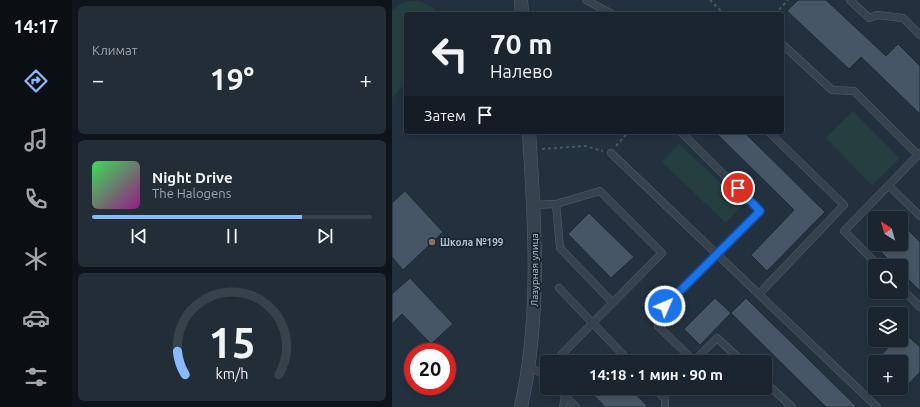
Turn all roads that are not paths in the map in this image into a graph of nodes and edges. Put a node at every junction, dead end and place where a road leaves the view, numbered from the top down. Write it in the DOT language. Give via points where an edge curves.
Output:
graph roads {
  1 [pos="521,0"];
  2 [pos="586,0"];
  3 [pos="850,0"];
  4 [pos="522,12"];
  5 [pos="608,12"];
  6 [pos="920,35"];
  7 [pos="784,46"];
  8 [pos="529,134"];
  9 [pos="683,134"];
  10 [pos="770,134"];
  11 [pos="611,153"];
  12 [pos="919,154"];
  13 [pos="889,186"];
  14 [pos="556,204"];
  15 [pos="533,205"];
  16 [pos="920,216"];
  17 [pos="717,255"];
  18 [pos="872,259"];
  19 [pos="559,288"];
  20 [pos="759,294"];
  21 [pos="908,295"];
  22 [pos="612,302"];
  23 [pos="920,307"];
  24 [pos="592,322"];
  25 [pos="561,355"];
  26 [pos="623,355"];
  27 [pos="688,355"];
  28 [pos="700,355"];
  29 [pos="735,355"];
  30 [pos="529,368"];
  31 [pos="540,371"];
  32 [pos="772,388"];
  33 [pos="661,395"];
  34 [pos="565,397"];
  35 [pos="521,407"];
  36 [pos="563,407"];
  37 [pos="576,407"];
  38 [pos="665,407"];
  39 [pos="792,407"];
  40 [pos="877,407"];
  1 -- 4 [label="street"];
  2 -- 5 [label="lane"];
  3 -- 6 [label="lane" via="869,18 877,15 903,18"];
  7 -- 12 [label="lane" via="832,90 854,91"];
  8 -- 15 [label="street, Лазурная улица"];
  9 -- 17 [label="lane" via="760,211"];
  10 -- 20 [label="lane" via="844,205"];
  11 -- 17 [label="lane"];
  12 -- 13 [label="lane"];
  13 -- 16 [label="lane"];
  13 -- 18 [label="lane" via="844,231"];
  14 -- 15 [label="lane"];
  14 -- 22 [label="lane" via="560,248"];
  14 -- 22 [label="lane" via="600,191 662,254"];
  15 -- 30 [label="street, Лазурная улица" via="535,308"];
  17 -- 20 [label="lane"];
  17 -- 27 [label="lane" via="665,306 658,326"];
  19 -- 24 [label="lane"];
  20 -- 40 [label="lane"];
  21 -- 23 [label="lane"];
  22 -- 24 [label="lane"];
  24 -- 25 [label="lane"];
  24 -- 26 [label="lane"];
  28 -- 29 [label="lane" via="717,338"];
  30 -- 31 [label="lane"];
  30 -- 35 [label="street, Лазурная улица"];
  32 -- 39 [label="lane"];
  33 -- 38 [label="lane" via="665,399"];
  34 -- 36 [label="lane"];
  34 -- 37 [label="lane"];
}
